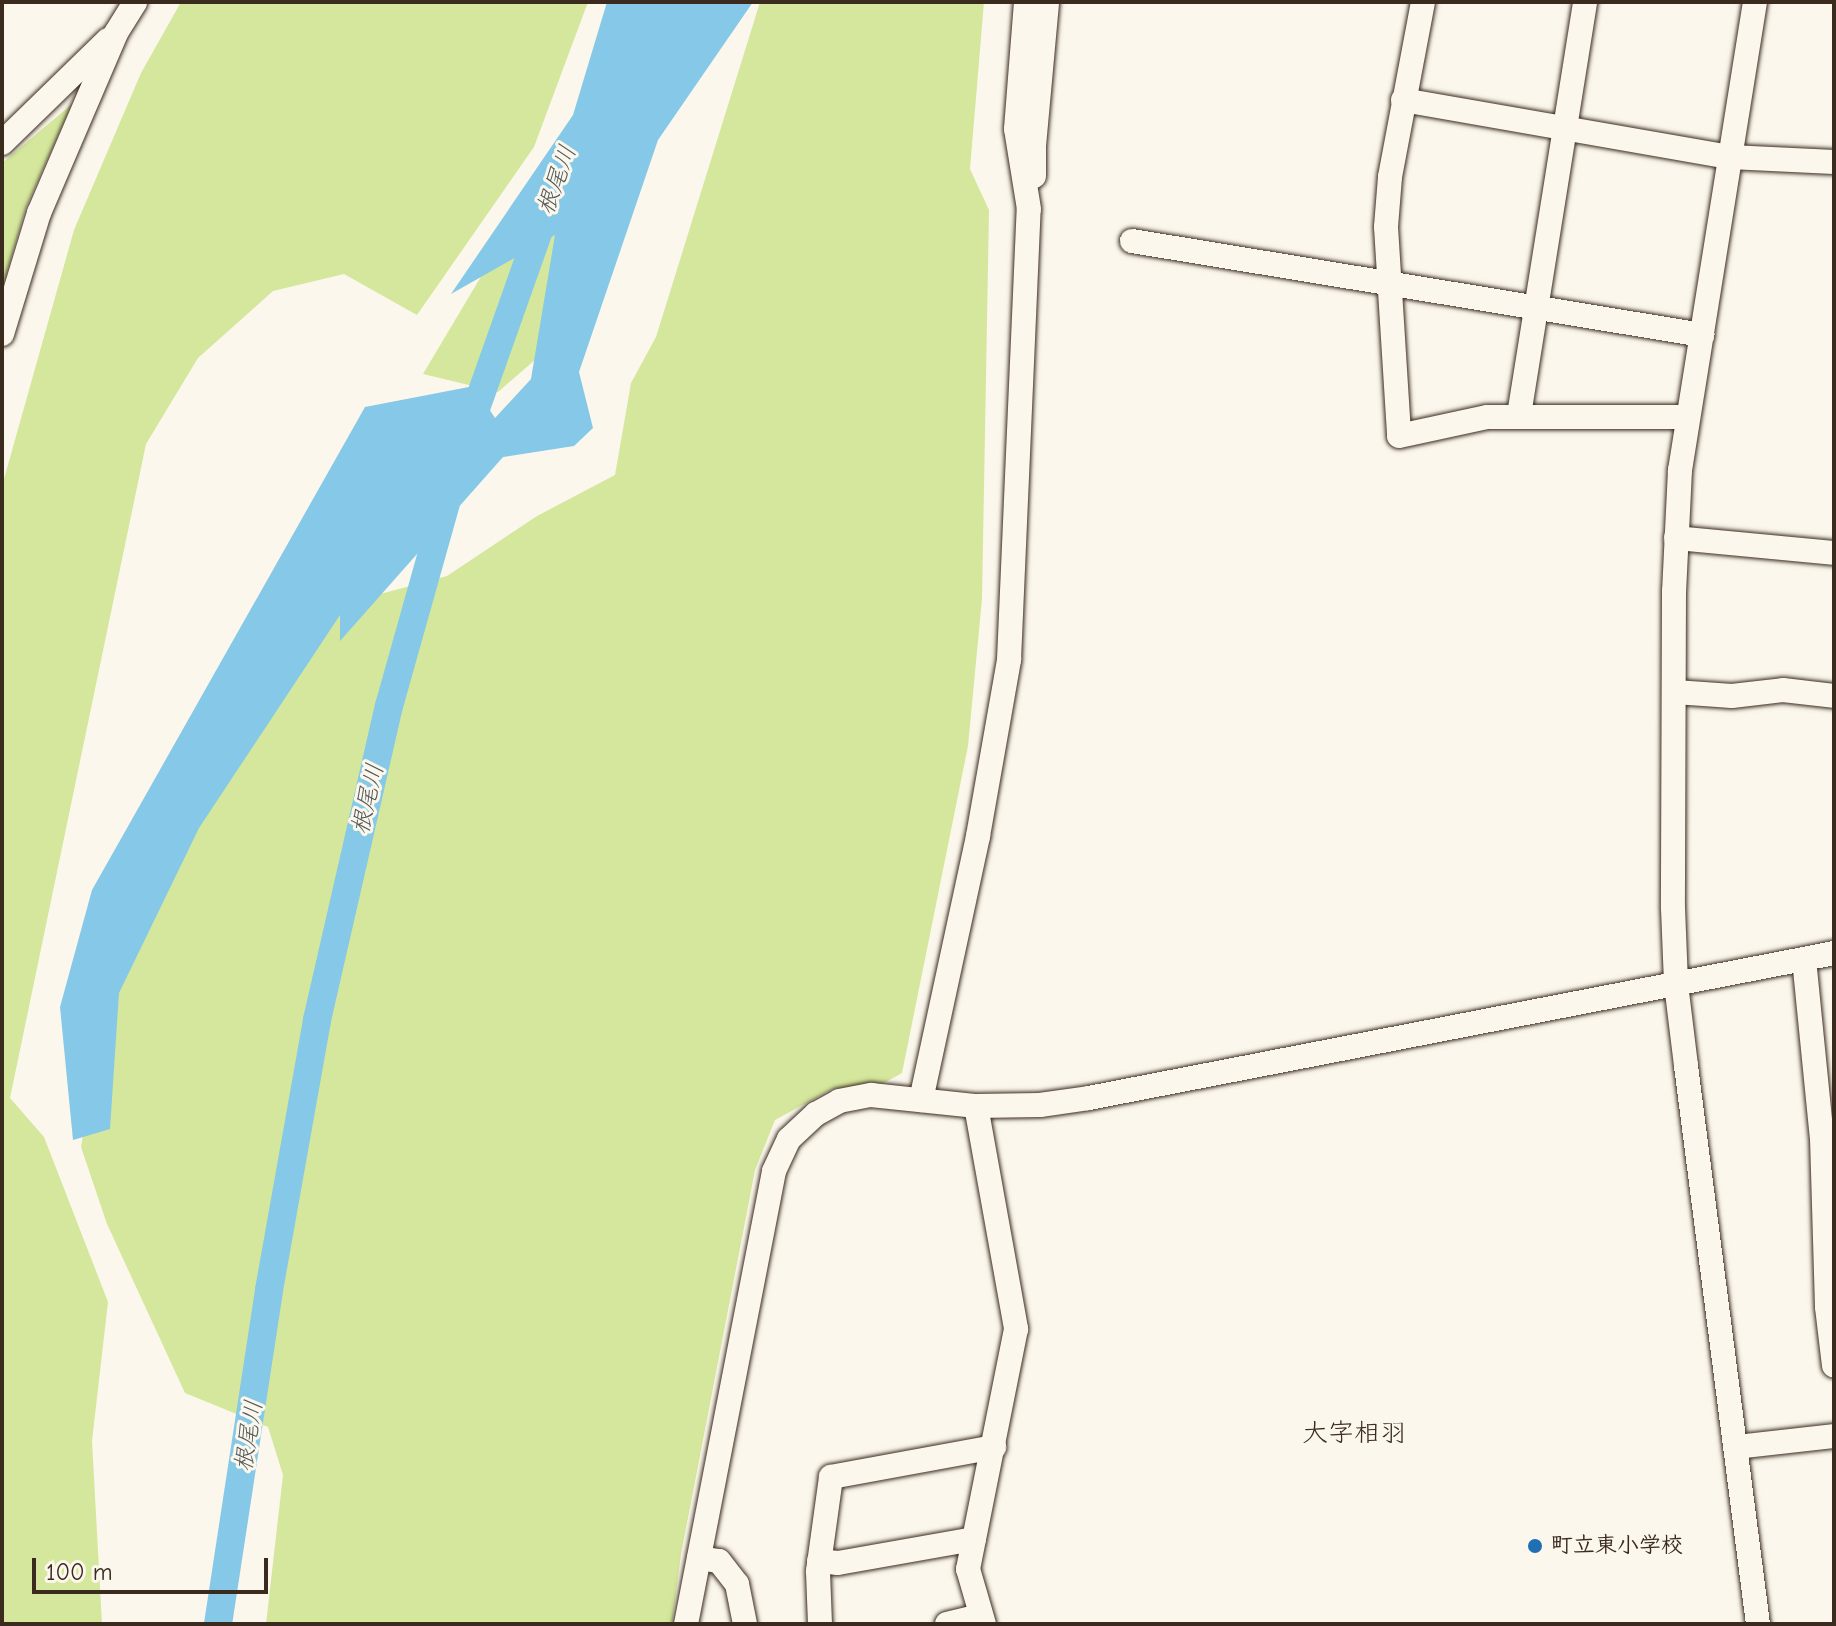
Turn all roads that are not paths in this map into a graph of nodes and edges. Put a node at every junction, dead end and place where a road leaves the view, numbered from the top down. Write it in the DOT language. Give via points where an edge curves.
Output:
graph roads {
  1 [pos="135,2"];
  2 [pos="1026,2"];
  3 [pos="1047,2"];
  4 [pos="1060,2"];
  5 [pos="1423,2"];
  6 [pos="1585,2"];
  7 [pos="1755,2"];
  8 [pos="116,33"];
  9 [pos="1041,55"];
  10 [pos="1403,100"];
  11 [pos="1564,128"];
  12 [pos="2,143"];
  13 [pos="1730,157"];
  14 [pos="1834,162"];
  15 [pos="1029,209"];
  16 [pos="1132,241"];
  17 [pos="1390,284"];
  18 [pos="1535,308"];
  19 [pos="2,334"];
  20 [pos="1702,335"];
  21 [pos="1519,415"];
  22 [pos="1687,417"];
  23 [pos="1676,538"];
  24 [pos="1834,553"];
  25 [pos="1675,692"];
  26 [pos="1834,696"];
  27 [pos="1834,953"];
  28 [pos="1804,959"];
  29 [pos="1676,984"];
  30 [pos="921,1100"];
  31 [pos="976,1106"];
  32 [pos="1834,1366"];
  33 [pos="1834,1436"];
  34 [pos="994,1447"];
  35 [pos="1736,1447"];
  36 [pos="974,1539"];
  37 [pos="699,1558"];
  38 [pos="819,1561"];
  39 [pos="982,1620"];
  40 [pos="686,1624"];
  41 [pos="745,1624"];
  42 [pos="820,1624"];
  43 [pos="947,1624"];
  44 [pos="1758,1624"];
  1 -- 8 [label="street"];
  2 -- 15 [label="street" via="1016,129"];
  3 -- 9 [label="street"];
  4 -- 9 [label="street" via="1051,46"];
  5 -- 10 [label="street"];
  6 -- 11 [label="street"];
  7 -- 13 [label="street"];
  8 -- 12 [label="street"];
  8 -- 19 [label="street" via="39,213"];
  9 -- 15 [label="street" via="1035,200"];
  10 -- 11 [label="street"];
  10 -- 17 [label="street" via="1386,227"];
  11 -- 13 [label="street"];
  11 -- 18 [label="street"];
  13 -- 14 [label="street"];
  13 -- 20 [label="street"];
  15 -- 30 [label="street" via="1009,660"];
  16 -- 17 [label="street"];
  17 -- 18 [label="street"];
  17 -- 21 [label="street" via="1399,436"];
  18 -- 20 [label="street"];
  18 -- 21 [label="street"];
  20 -- 22 [label="street"];
  21 -- 22 [label="street"];
  22 -- 23 [label="street"];
  23 -- 24 [label="street"];
  23 -- 25 [label="street"];
  25 -- 26 [label="street" via="1732,696 1783,690"];
  25 -- 29 [label="street"];
  27 -- 28 [label="street"];
  28 -- 29 [label="street"];
  28 -- 32 [label="street" via="1822,1138"];
  29 -- 31 [label="street" via="1089,1098"];
  29 -- 35 [label="street"];
  30 -- 31 [label="street"];
  30 -- 37 [label="street" via="871,1095 839,1101 789,1139 774,1171"];
  31 -- 34 [label="street" via="1016,1329"];
  33 -- 35 [label="street"];
  34 -- 36 [label="street"];
  34 -- 38 [label="street" via="831,1477"];
  35 -- 44 [label="street"];
  36 -- 38 [label="street" via="838,1563"];
  36 -- 39 [label="street" via="968,1569"];
  37 -- 40 [label="street"];
  37 -- 41 [label="street" via="719,1561 737,1584"];
  38 -- 42 [label="street"];
  39 -- 43 [label="street"];
}
